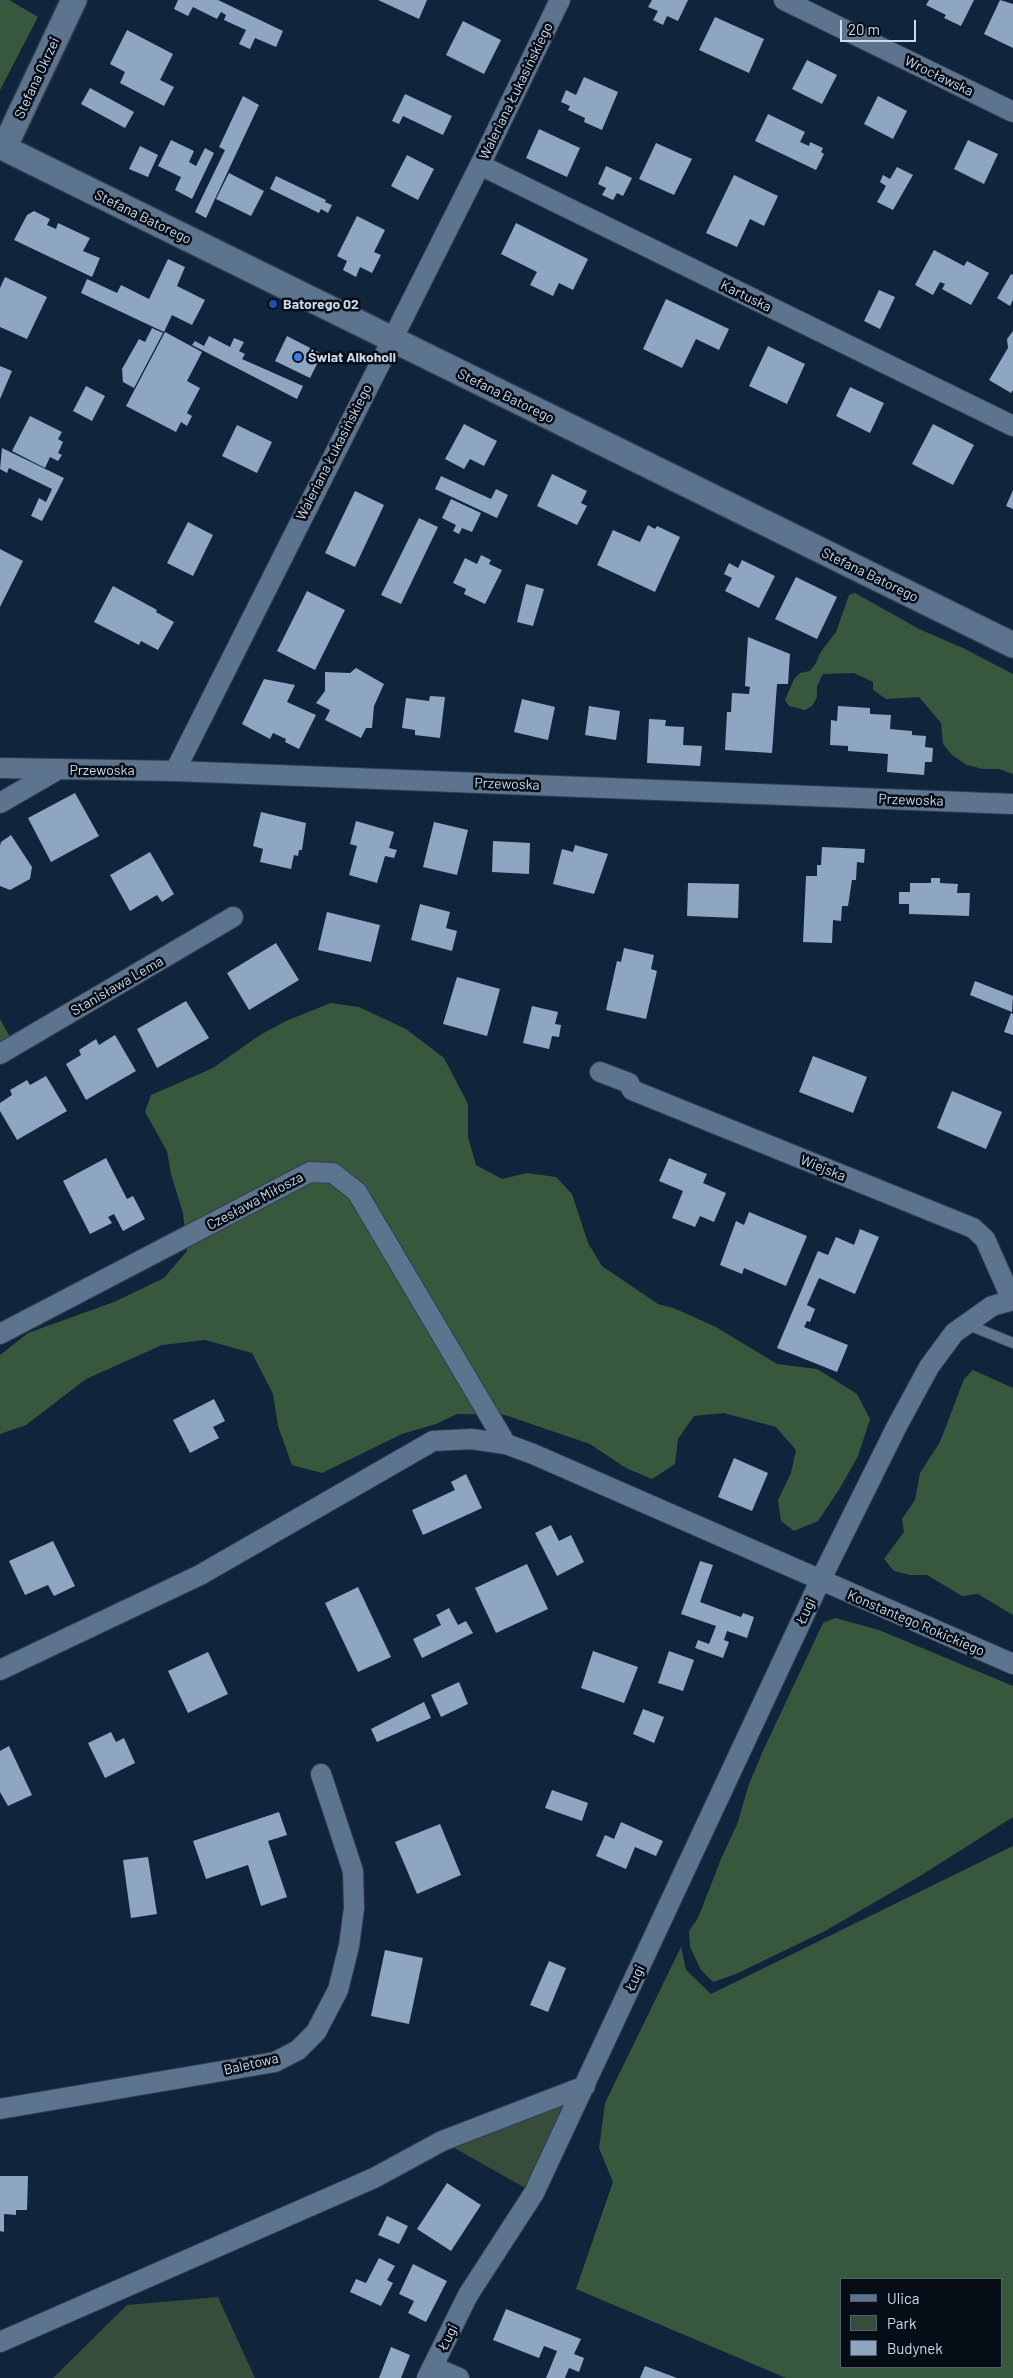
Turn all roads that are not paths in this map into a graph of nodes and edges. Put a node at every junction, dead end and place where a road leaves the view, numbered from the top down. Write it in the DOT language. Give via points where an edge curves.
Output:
graph roads {
  1 [pos="74,0"];
  2 [pos="560,0"];
  3 [pos="784,0"];
  4 [pos="1013,112"];
  5 [pos="1,150"];
  6 [pos="480,165"];
  7 [pos="390,340"];
  8 [pos="1013,426"];
  9 [pos="1013,645"];
  10 [pos="0,768"];
  11 [pos="57,770"];
  12 [pos="175,770"];
  13 [pos="0,803"];
  14 [pos="1013,804"];
  15 [pos="233,917"];
  16 [pos="0,1054"];
  17 [pos="600,1072"];
  18 [pos="1013,1300"];
  19 [pos="966,1324"];
  20 [pos="0,1334"];
  21 [pos="1013,1343"];
  22 [pos="506,1444"];
  23 [pos="820,1581"];
  24 [pos="1013,1664"];
  25 [pos="0,1670"];
  26 [pos="321,1774"];
  27 [pos="585,2086"];
  28 [pos="0,2109"];
  29 [pos="0,2342"];
  30 [pos="430,2372"];
  31 [pos="459,2378"];
  1 -- 5 [label="street, Stefana Okrzei"];
  2 -- 6 [label="street, Waleriana Łukasińskiego"];
  3 -- 4 [label="street, Wrocławska"];
  5 -- 7 [label="street, Stefana Batorego"];
  6 -- 7 [label="street, Waleriana Łukasińskiego"];
  6 -- 8 [label="street, Kartuska"];
  7 -- 9 [label="street, Stefana Batorego"];
  7 -- 12 [label="street, Waleriana Łukasińskiego"];
  10 -- 11 [label="street, Przewoska"];
  11 -- 12 [label="street, Przewoska"];
  11 -- 13 [label="street"];
  12 -- 14 [label="street, Przewoska"];
  15 -- 16 [label="street, Stanisława Lema"];
  17 -- 18 [label="street, Wiejska" via="629,1083 632,1090 973,1228 985,1239"];
  18 -- 19 [label="street, Wiejska" via="992,1306"];
  19 -- 21 [label="lane"];
  19 -- 23 [label="street, Wiejska" via="954,1333 929,1367"];
  20 -- 22 [label="street, Czesława Miłosza" via="310,1172 333,1173 357,1192"];
  22 -- 23 [label="street, Konstantego Rokickiego"];
  22 -- 25 [label="street, Konstantego Rokickiego" via="471,1439 433,1441 200,1575"];
  23 -- 24 [label="street, Konstantego Rokickiego"];
  23 -- 27 [label="street, Ługi"];
  26 -- 28 [label="street, Baletowa" via="353,1870 354,1908 338,1990 316,2032 298,2050 275,2062"];
  27 -- 29 [label="street" via="442,2141 374,2178"];
  27 -- 30 [label="street, Ługi" via="534,2193 468,2294"];
  30 -- 31 [label="street, Ługi"];
}
